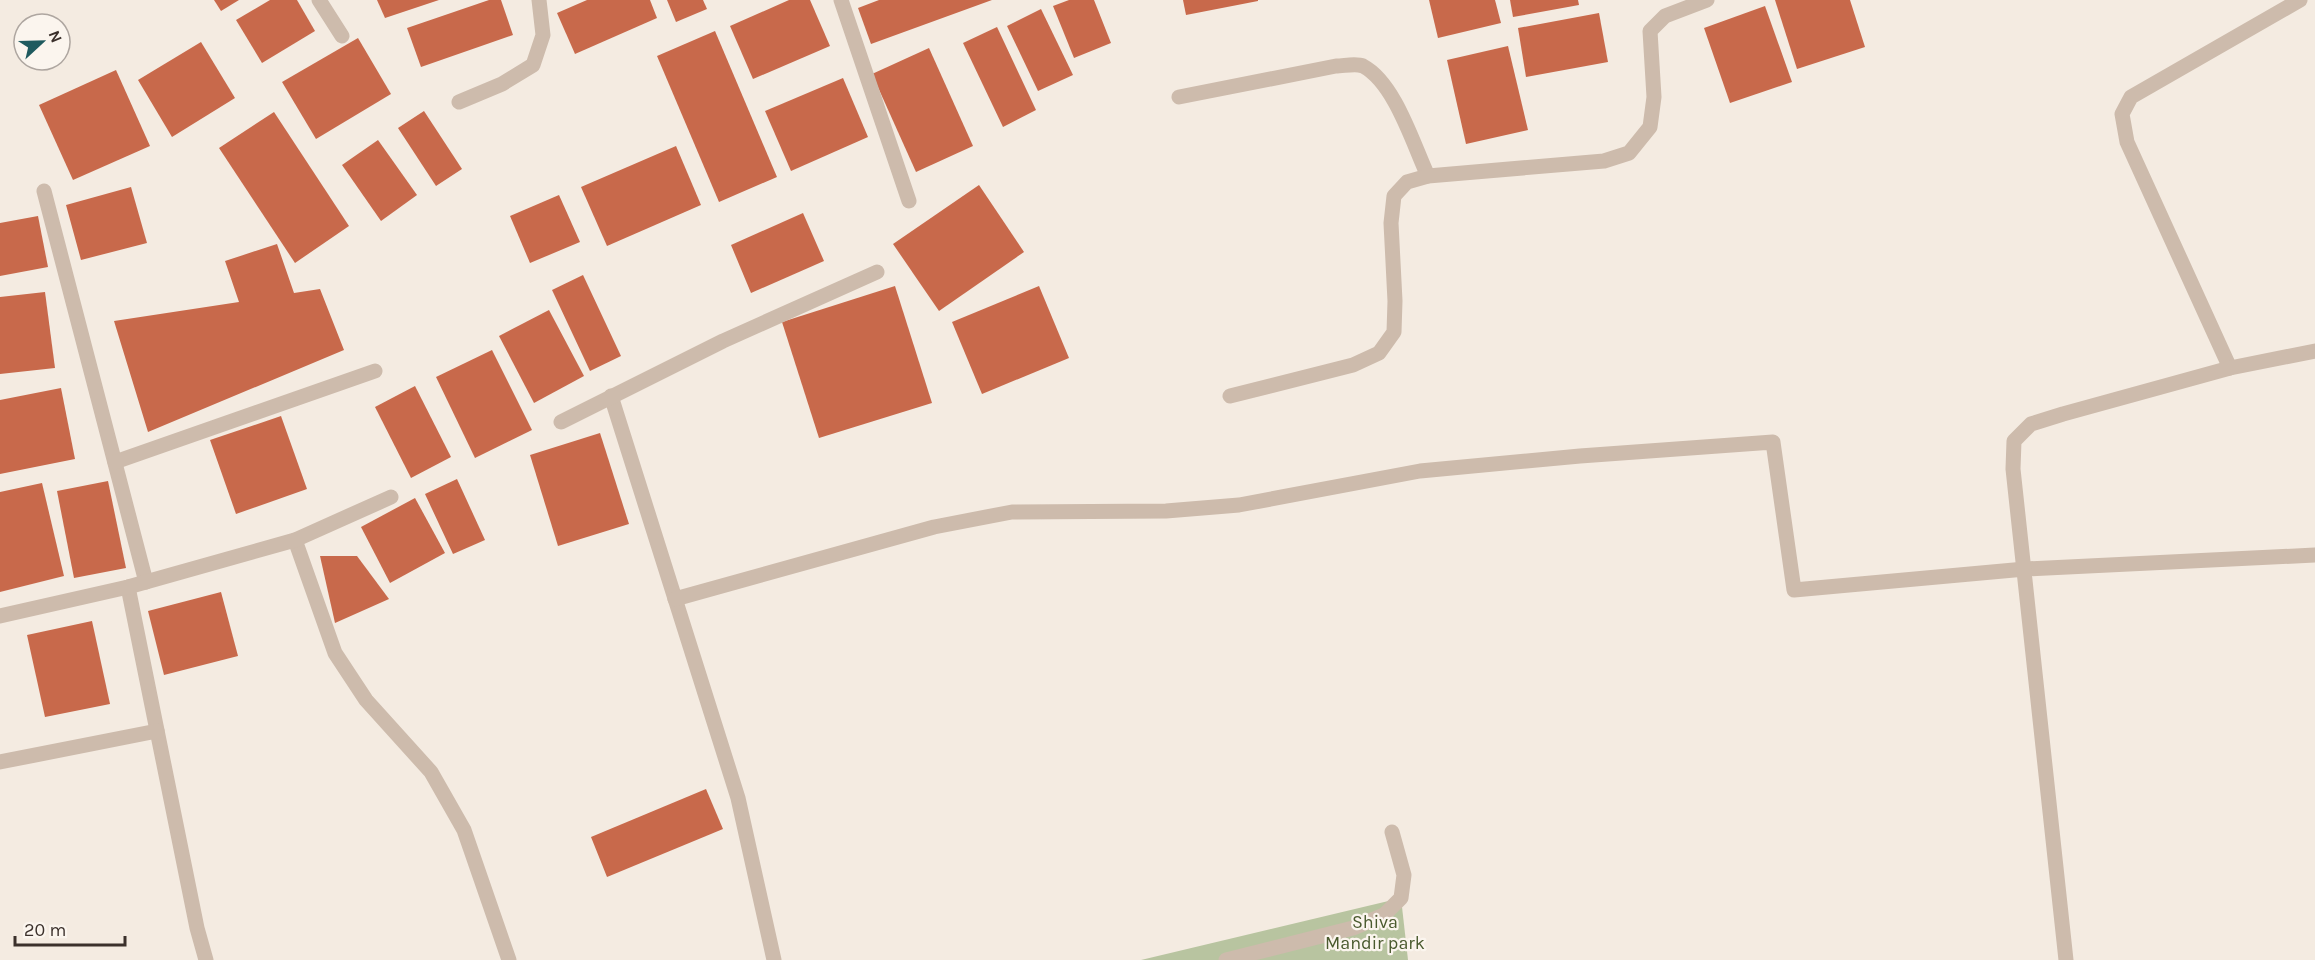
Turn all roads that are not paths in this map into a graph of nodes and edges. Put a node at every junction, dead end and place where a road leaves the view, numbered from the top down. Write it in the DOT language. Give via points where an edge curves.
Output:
graph roads {
  1 [pos="319,0"];
  2 [pos="539,0"];
  3 [pos="841,0"];
  4 [pos="1707,0"];
  5 [pos="2300,0"];
  6 [pos="342,36"];
  7 [pos="1179,97"];
  8 [pos="459,102"];
  9 [pos="1428,176"];
  10 [pos="44,191"];
  11 [pos="909,201"];
  12 [pos="877,272"];
  13 [pos="2315,351"];
  14 [pos="2230,368"];
  15 [pos="375,371"];
  16 [pos="610,396"];
  17 [pos="1230,396"];
  18 [pos="561,422"];
  19 [pos="115,462"];
  20 [pos="391,497"];
  21 [pos="295,540"];
  22 [pos="2315,555"];
  23 [pos="2025,569"];
  24 [pos="146,582"];
  25 [pos="128,587"];
  26 [pos="675,598"];
  27 [pos="0,616"];
  28 [pos="157,731"];
  29 [pos="0,762"];
  30 [pos="1392,832"];
  31 [pos="206,960"];
  32 [pos="509,960"];
  33 [pos="774,960"];
  34 [pos="1226,960"];
  35 [pos="2066,960"];
  1 -- 6 [label="street"];
  2 -- 8 [label="street" via="543,35 533,65 502,84"];
  3 -- 11 [label="street"];
  4 -- 9 [label="street" via="1665,16 1650,31 1650,127 1629,153 1604,162"];
  5 -- 14 [label="street" via="2131,96 2122,114 2127,142"];
  7 -- 9 [label="street" via="1336,66 1361,65 1379,78 1396,105"];
  9 -- 17 [label="street" via="1407,182 1394,196 1394,332 1379,353 1353,365"];
  10 -- 19 [label="street"];
  12 -- 16 [label="street"];
  13 -- 14 [label="street"];
  14 -- 23 [label="street" via="2031,424 2014,441 2013,469"];
  15 -- 19 [label="street"];
  16 -- 18 [label="street"];
  16 -- 26 [label="street"];
  19 -- 24 [label="street"];
  20 -- 21 [label="street"];
  21 -- 24 [label="street"];
  21 -- 32 [label="street" via="335,653 366,700 431,772 464,830"];
  22 -- 23 [label="street"];
  23 -- 26 [label="street" via="1794,590 1773,442 1420,471 1239,505 1176,510 1012,512 934,527"];
  23 -- 35 [label="street"];
  24 -- 25 [label="street"];
  25 -- 27 [label="street"];
  25 -- 28 [label="street"];
  26 -- 33 [label="street" via="738,798"];
  28 -- 29 [label="street"];
  28 -- 31 [label="street"];
  30 -- 34 [label="street" via="1404,875 1401,898 1384,915 1353,928"];
}
